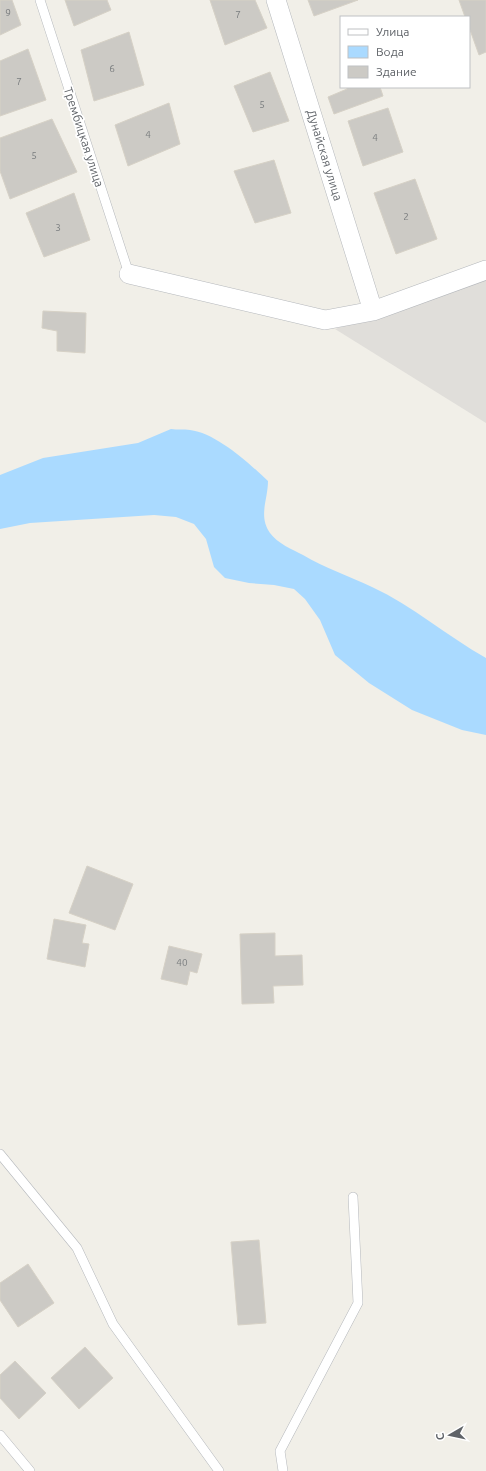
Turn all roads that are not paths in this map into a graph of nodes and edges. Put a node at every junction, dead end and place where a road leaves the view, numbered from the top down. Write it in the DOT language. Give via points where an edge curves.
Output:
graph roads {
  1 [pos="40,0"];
  2 [pos="276,0"];
  3 [pos="486,270"];
  4 [pos="129,274"];
  5 [pos="374,311"];
  6 [pos="0,1154"];
  7 [pos="353,1197"];
  8 [pos="0,1435"];
  9 [pos="30,1471"];
  10 [pos="219,1471"];
  11 [pos="283,1471"];
  1 -- 4 [label="lane, Трембицкая улица"];
  2 -- 5 [label="street, Дунайская улица"];
  3 -- 5 [label="street"];
  4 -- 5 [label="street" via="324,320"];
  6 -- 10 [label="lane" via="77,1248 113,1324"];
  7 -- 11 [label="lane" via="358,1303 280,1451"];
  8 -- 9 [label="lane"];
}
